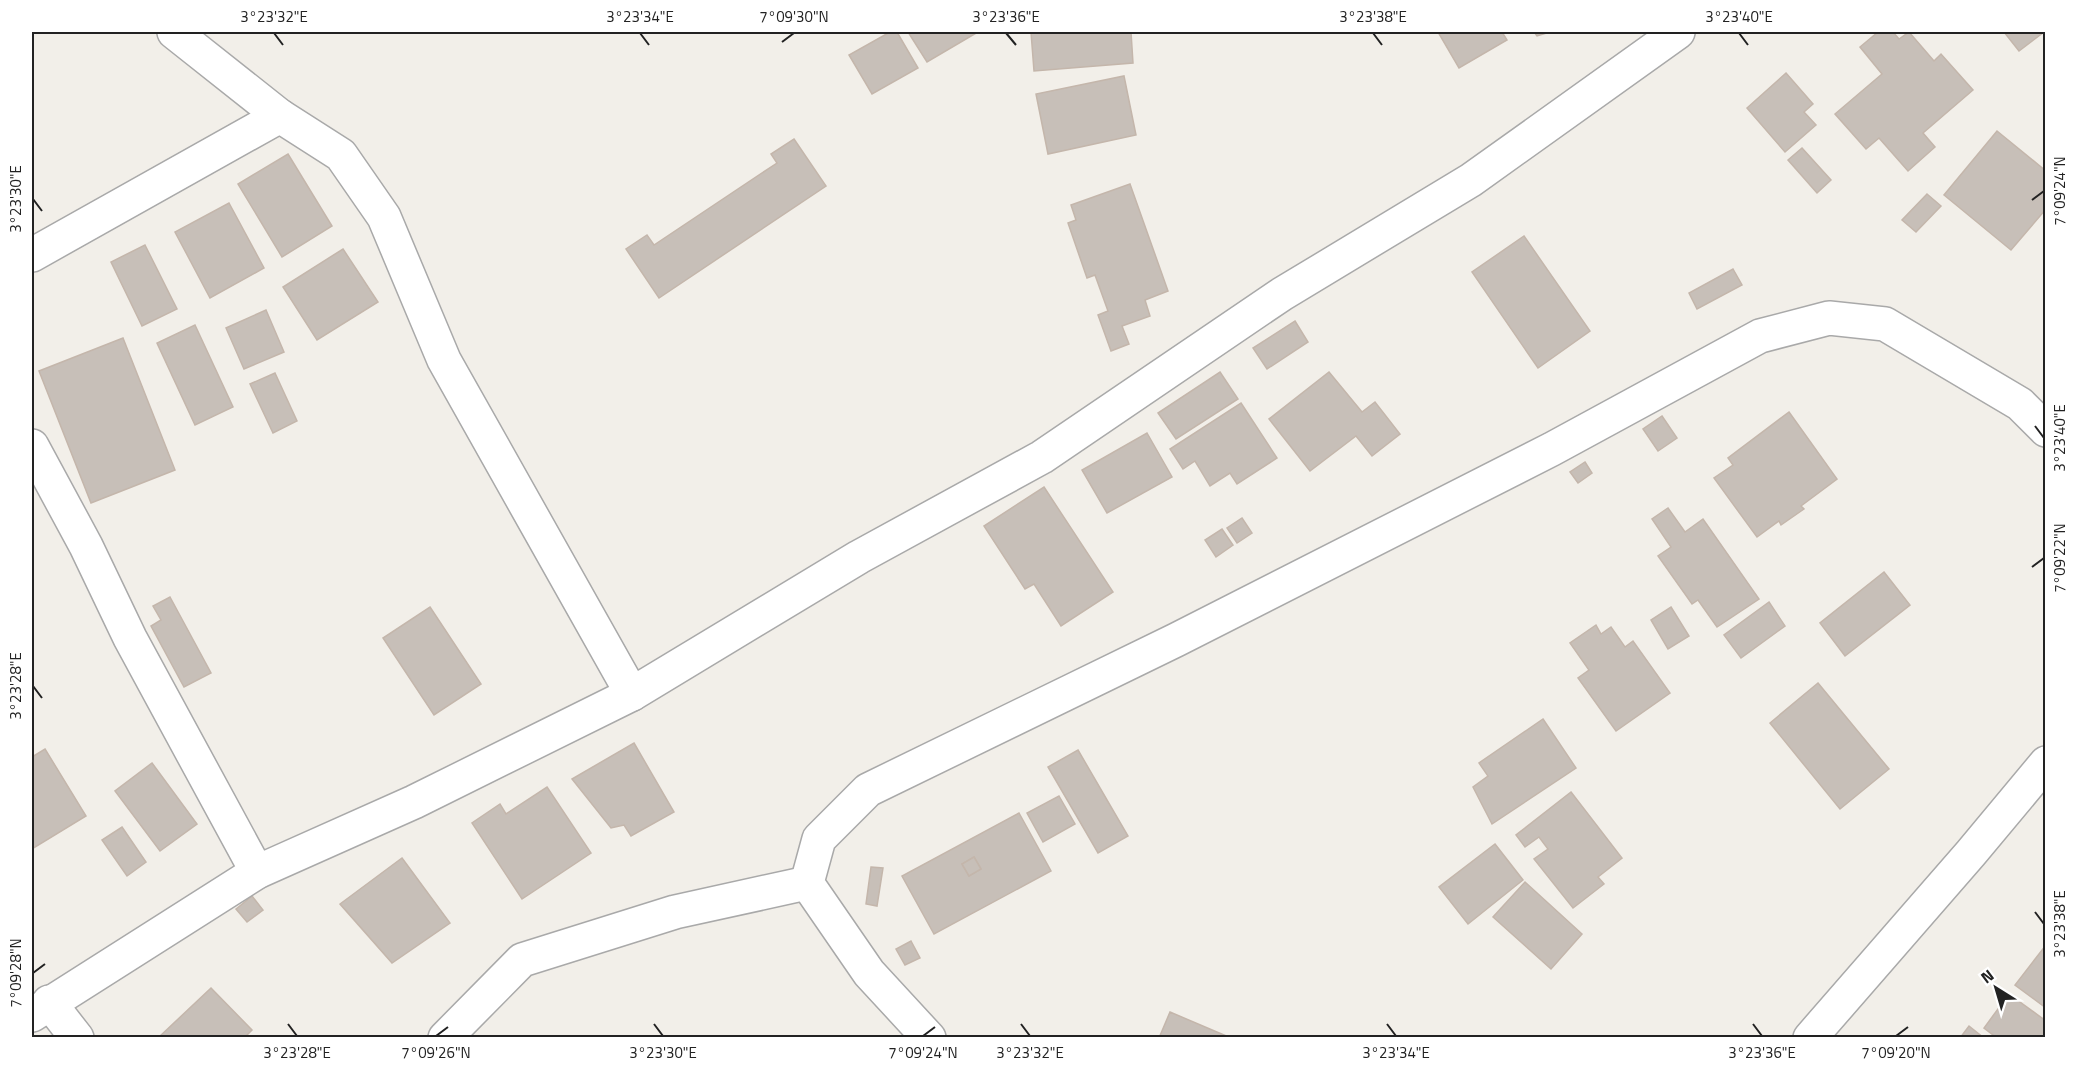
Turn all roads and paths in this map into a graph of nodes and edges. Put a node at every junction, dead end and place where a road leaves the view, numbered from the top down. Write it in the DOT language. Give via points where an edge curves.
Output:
graph roads {
  1 [pos="174,32"];
  2 [pos="1678,32"];
  3 [pos="280,116"];
  4 [pos="32,255"];
  5 [pos="2046,430"];
  6 [pos="32,447"];
  7 [pos="632,694"];
  8 [pos="2046,763"];
  9 [pos="257,872"];
  10 [pos="807,883"];
  11 [pos="40,1009"];
  12 [pos="77,1038"];
  13 [pos="445,1038"];
  14 [pos="928,1038"];
  15 [pos="1810,1038"];
  1 -- 3 [label="street"];
  2 -- 7 [label="street" via="1470,180 1281,294 1042,457 859,556"];
  3 -- 4 [label="street"];
  3 -- 7 [label="street" via="341,155 384,217 444,360"];
  5 -- 10 [label="street" via="2020,404 1885,324 1828,318 1760,336 1552,449 1176,640 868,790 819,839"];
  6 -- 9 [label="street"];
  7 -- 9 [label="street" via="414,801"];
  8 -- 15 [label="street"];
  9 -- 11 [label="street"];
  10 -- 13 [label="street" via="675,912 522,960"];
  10 -- 14 [label="street" via="869,973"];
  11 -- 12 [label="street"];
}
